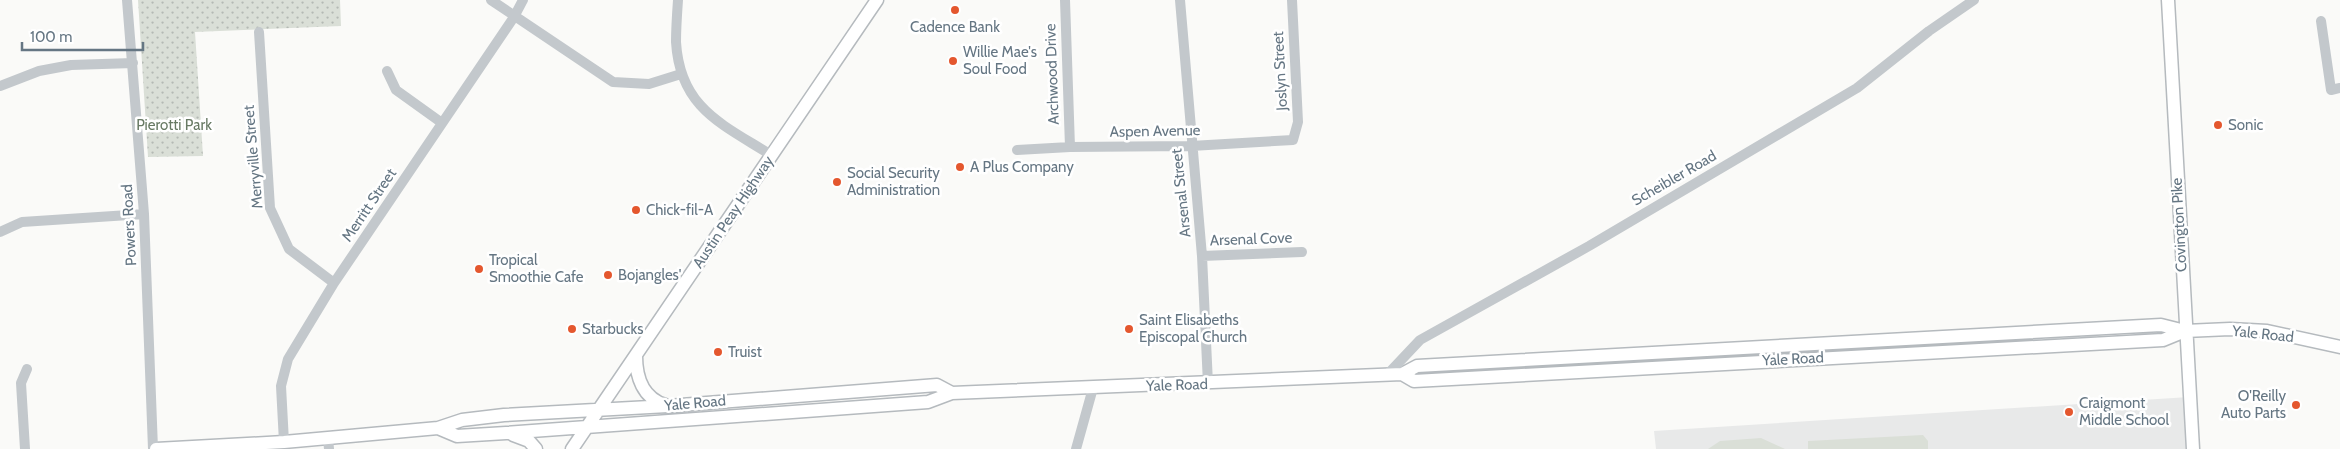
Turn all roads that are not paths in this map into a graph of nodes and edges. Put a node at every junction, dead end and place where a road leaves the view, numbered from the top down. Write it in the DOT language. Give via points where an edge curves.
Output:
graph roads {
  1 [pos="127,0"];
  2 [pos="491,0"];
  3 [pos="523,0"];
  4 [pos="678,0"];
  5 [pos="877,0"];
  6 [pos="1065,0"];
  7 [pos="1180,0"];
  8 [pos="1292,0"];
  9 [pos="1974,0"];
  10 [pos="2168,0"];
  11 [pos="514,17"];
  12 [pos="2321,21"];
  13 [pos="260,32"];
  14 [pos="133,63"];
  15 [pos="387,71"];
  16 [pos="681,74"];
  17 [pos="0,86"];
  18 [pos="2336,89"];
  19 [pos="442,123"];
  20 [pos="1294,140"];
  21 [pos="1070,146"];
  22 [pos="1191,146"];
  23 [pos="1017,150"];
  24 [pos="772,155"];
  25 [pos="144,214"];
  26 [pos="0,232"];
  27 [pos="1302,252"];
  28 [pos="1202,256"];
  29 [pos="334,283"];
  30 [pos="2185,331"];
  31 [pos="2340,347"];
  32 [pos="636,356"];
  33 [pos="27,369"];
  34 [pos="1387,375"];
  35 [pos="1208,384"];
  36 [pos="1093,388"];
  37 [pos="952,393"];
  38 [pos="668,406"];
  39 [pos="600,410"];
  40 [pos="587,427"];
  41 [pos="438,428"];
  42 [pos="506,433"];
  43 [pos="284,442"];
  44 [pos="328,444"];
  45 [pos="25,449"];
  46 [pos="154,449"];
  47 [pos="536,449"];
  48 [pos="572,449"];
  49 [pos="1076,449"];
  50 [pos="2193,449"];
  1 -- 14 [label="street, Powers Road"];
  2 -- 11 [label="street"];
  3 -- 11 [label="street, Merritt Street"];
  4 -- 16 [label="street" via="676,42"];
  5 -- 24 [label="main road, Austin Peay Highway"];
  6 -- 21 [label="street, Archwood Drive"];
  7 -- 22 [label="street, Arsenal Street"];
  8 -- 20 [label="street, Joslyn Street" via="1298,122"];
  9 -- 34 [label="street, Scheibler Road" via="1857,88 1589,246 1420,340"];
  10 -- 30 [label="main road, Covington Pike"];
  11 -- 16 [label="street" via="613,82 649,84"];
  11 -- 19 [label="street, Merritt Street"];
  12 -- 18 [label="street"];
  13 -- 29 [label="street, Merryville Street" via="270,208 289,250"];
  14 -- 17 [label="street" via="71,65 39,70"];
  14 -- 25 [label="street, Powers Road"];
  15 -- 19 [label="street" via="396,90"];
  16 -- 24 [label="street" via="694,100 714,119"];
  19 -- 29 [label="street, Merritt Street"];
  20 -- 22 [label="street, Aspen Avenue"];
  21 -- 22 [label="street, Aspen Avenue"];
  21 -- 23 [label="street, Aspen Avenue"];
  22 -- 28 [label="street, Arsenal Street"];
  24 -- 32 [label="main road, Austin Peay Highway"];
  25 -- 26 [label="street" via="22,222"];
  25 -- 46 [label="street, Powers Road"];
  27 -- 28 [label="street, Arsenal Cove"];
  28 -- 35 [label="street, Arsenal Street"];
  29 -- 43 [label="street, Merritt Street" via="288,359 282,386"];
  30 -- 31 [label="main road, Yale Road" via="2230,329 2267,332"];
  30 -- 34 [label="main road, Yale Road" via="2161,325 1842,342 1417,366 1402,374"];
  30 -- 50 [label="main road, Covington Pike"];
  32 -- 38 [label="main road" via="637,373 646,394 655,402"];
  32 -- 39 [label="main road, Austin Peay Highway"];
  33 -- 45 [label="street" via="21,383"];
  34 -- 35 [label="main road, Yale Road"];
  35 -- 36 [label="main road, Yale Road"];
  36 -- 37 [label="main road, Yale Road"];
  36 -- 49 [label="street"];
  37 -- 38 [label="main road, Yale Road" via="936,385"];
  37 -- 40 [label="main road, Yale Road" via="920,403"];
  38 -- 39 [label="main road, Yale Road"];
  39 -- 40 [label="main road, Austin Peay Highway"];
  39 -- 41 [label="main road, Yale Road" via="462,420"];
  40 -- 42 [label="main road, Yale Road"];
  40 -- 48 [label="main road, Austin Peay Highway"];
  41 -- 42 [label="main road, Yale Road" via="457,436"];
  41 -- 44 [label="main road, Yale Road"];
  42 -- 47 [label="main road" via="529,441"];
  43 -- 44 [label="main road, Yale Road"];
  43 -- 46 [label="main road, Yale Road"];
}
